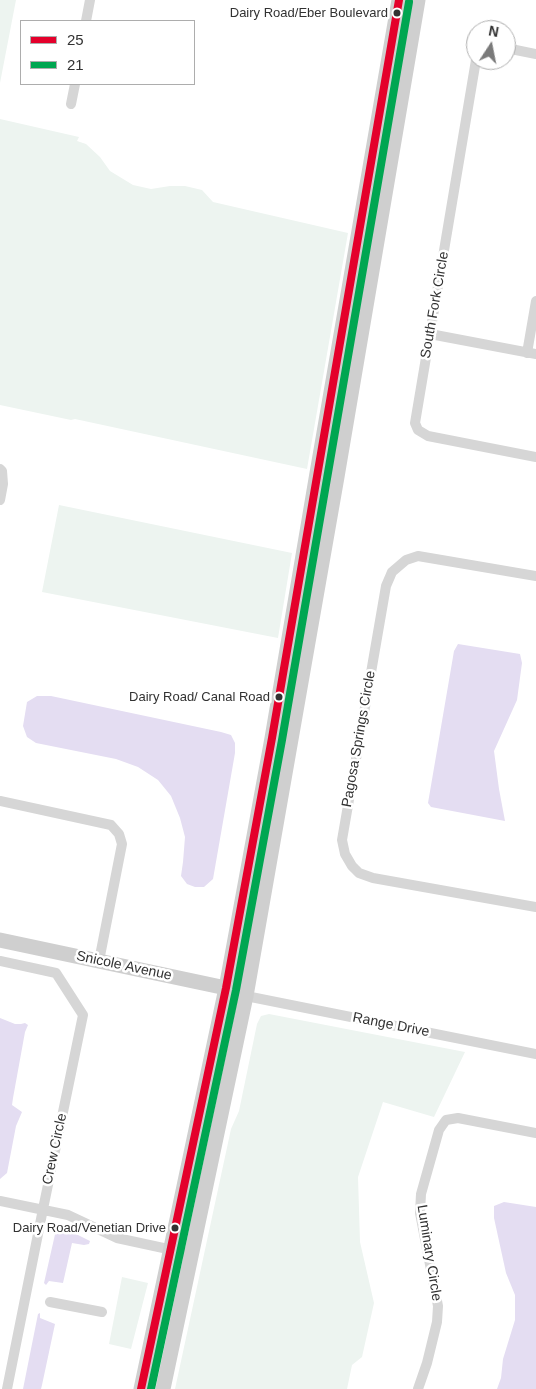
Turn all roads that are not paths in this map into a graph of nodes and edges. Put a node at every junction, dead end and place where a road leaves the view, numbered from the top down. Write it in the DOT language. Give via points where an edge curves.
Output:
graph roads {
  1 [pos="90,0"];
  2 [pos="399,0"];
  3 [pos="418,0"];
  4 [pos="86,20"];
  5 [pos="516,50"];
  6 [pos="536,54"];
  7 [pos="474,70"];
  8 [pos="75,85"];
  9 [pos="71,104"];
  10 [pos="536,301"];
  11 [pos="430,334"];
  12 [pos="531,354"];
  13 [pos="536,457"];
  14 [pos="0,469"];
  15 [pos="316,473"];
  16 [pos="337,477"];
  17 [pos="0,500"];
  18 [pos="536,576"];
  19 [pos="272,738"];
  20 [pos="290,742"];
  21 [pos="0,801"];
  22 [pos="536,907"];
  23 [pos="0,940"];
  24 [pos="0,961"];
  25 [pos="99,961"];
  26 [pos="226,988"];
  27 [pos="246,996"];
  28 [pos="536,1054"];
  29 [pos="536,1133"];
  30 [pos="0,1201"];
  31 [pos="42,1210"];
  32 [pos="171,1250"];
  33 [pos="192,1254"];
  34 [pos="50,1302"];
  35 [pos="102,1312"];
  36 [pos="7,1389"];
  37 [pos="141,1389"];
  38 [pos="163,1389"];
  39 [pos="418,1389"];
  1 -- 4 [label="street"];
  2 -- 15 [label="street"];
  3 -- 16 [label="street"];
  5 -- 6 [label="street"];
  7 -- 11 [label="street, South Fork Circle"];
  8 -- 9 [label="street"];
  10 -- 12 [label="street"];
  11 -- 12 [label="street"];
  11 -- 13 [label="street, South Fork Circle" via="415,423 418,430 428,436"];
  14 -- 17 [label="street" via="3,484"];
  15 -- 16 [label="street"];
  15 -- 19 [label="street"];
  16 -- 20 [label="street"];
  18 -- 22 [label="street, Pagosa Springs Circle" via="418,556 406,560 392,572 386,586 342,840 352,866 359,873 373,878"];
  19 -- 20 [label="street"];
  19 -- 26 [label="street"];
  20 -- 27 [label="street"];
  21 -- 25 [label="street" via="110,825 119,834 122,844"];
  23 -- 25 [label="street, Snicole Avenue"];
  24 -- 31 [label="street, Crew Circle" via="56,973 83,1015"];
  25 -- 26 [label="street, Snicole Avenue"];
  26 -- 27 [label="street, Snicole Avenue"];
  26 -- 32 [label="street"];
  27 -- 28 [label="street, Range Drive"];
  27 -- 33 [label="street"];
  29 -- 39 [label="street, Luminary Circle" via="458,1118 446,1120 439,1130 421,1194 420,1213 438,1306"];
  30 -- 31 [label="street"];
  31 -- 32 [label="street" via="68,1215 117,1238"];
  31 -- 36 [label="street, Crew Circle"];
  32 -- 33 [label="street"];
  32 -- 37 [label="street"];
  33 -- 38 [label="street"];
  34 -- 35 [label="street"];
}
